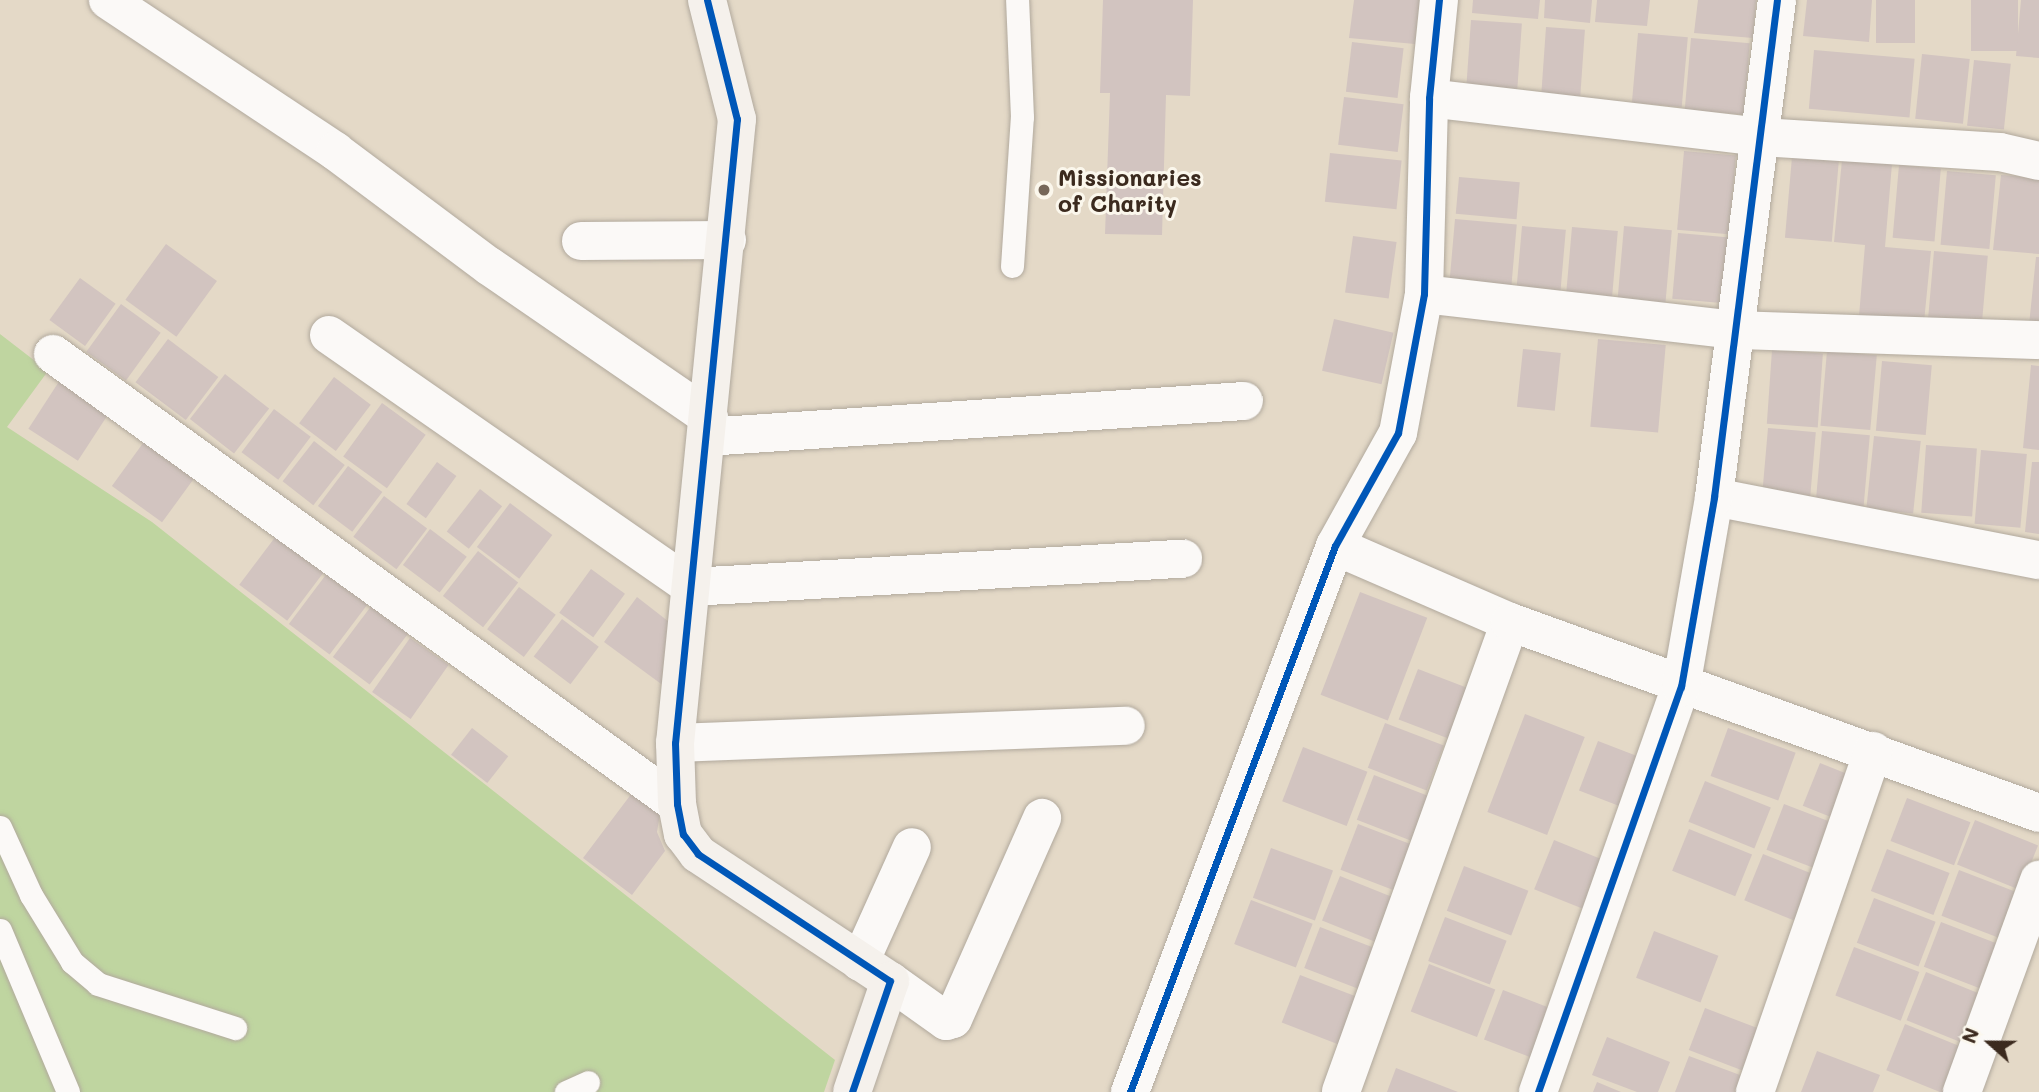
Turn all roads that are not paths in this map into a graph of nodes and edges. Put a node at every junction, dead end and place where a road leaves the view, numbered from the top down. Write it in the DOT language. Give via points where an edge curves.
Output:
graph roads {
  1 [pos="108,0"];
  2 [pos="707,0"];
  3 [pos="1017,0"];
  4 [pos="1439,0"];
  5 [pos="1777,0"];
  6 [pos="1429,98"];
  7 [pos="1761,137"];
  8 [pos="2039,161"];
  9 [pos="727,240"];
  10 [pos="581,241"];
  11 [pos="1012,266"];
  12 [pos="1424,294"];
  13 [pos="1737,330"];
  14 [pos="329,335"];
  15 [pos="2039,341"];
  16 [pos="53,354"];
  17 [pos="1244,401"];
  18 [pos="707,427"];
  19 [pos="1714,497"];
  20 [pos="1335,546"];
  21 [pos="1184,559"];
  22 [pos="2039,559"];
  23 [pos="691,587"];
  24 [pos="1510,622"];
  25 [pos="1681,687"];
  26 [pos="1126,726"];
  27 [pos="675,743"];
  28 [pos="1873,751"];
  29 [pos="677,804"];
  30 [pos="2039,813"];
  31 [pos="1041,818"];
  32 [pos="0,827"];
  33 [pos="912,847"];
  34 [pos="2039,879"];
  35 [pos="0,930"];
  36 [pos="875,972"];
  37 [pos="235,1028"];
  38 [pos="588,1082"];
  39 [pos="68,1092"];
  40 [pos="566,1092"];
  41 [pos="852,1092"];
  42 [pos="1130,1092"];
  43 [pos="1341,1092"];
  44 [pos="1538,1092"];
  45 [pos="1755,1092"];
  46 [pos="1962,1092"];
  1 -- 18 [label="street" via="335,151"];
  2 -- 9 [label="street" via="737,119"];
  3 -- 11 [label="lane" via="1022,117"];
  4 -- 6 [label="street"];
  5 -- 7 [label="street"];
  6 -- 7 [label="street"];
  6 -- 12 [label="street"];
  7 -- 8 [label="street" via="2000,152"];
  7 -- 13 [label="street"];
  9 -- 10 [label="street"];
  9 -- 18 [label="street"];
  12 -- 13 [label="street"];
  12 -- 20 [label="street" via="1398,433"];
  13 -- 15 [label="street"];
  13 -- 19 [label="street"];
  14 -- 23 [label="street"];
  16 -- 29 [label="street"];
  17 -- 18 [label="street"];
  18 -- 23 [label="street"];
  19 -- 22 [label="street"];
  19 -- 25 [label="street"];
  20 -- 24 [label="street"];
  20 -- 42 [label="street"];
  21 -- 23 [label="street"];
  23 -- 27 [label="street"];
  24 -- 25 [label="street"];
  24 -- 43 [label="street"];
  25 -- 28 [label="street"];
  25 -- 44 [label="street"];
  26 -- 27 [label="street"];
  27 -- 29 [label="street"];
  28 -- 30 [label="street"];
  28 -- 45 [label="street"];
  29 -- 36 [label="street" via="683,834 698,853"];
  31 -- 36 [label="street" via="953,1019 946,1020"];
  32 -- 37 [label="lane" via="31,895 72,962 98,984"];
  33 -- 36 [label="street"];
  34 -- 46 [label="street"];
  35 -- 39 [label="lane"];
  36 -- 41 [label="street"];
  38 -- 40 [label="lane"];
}
